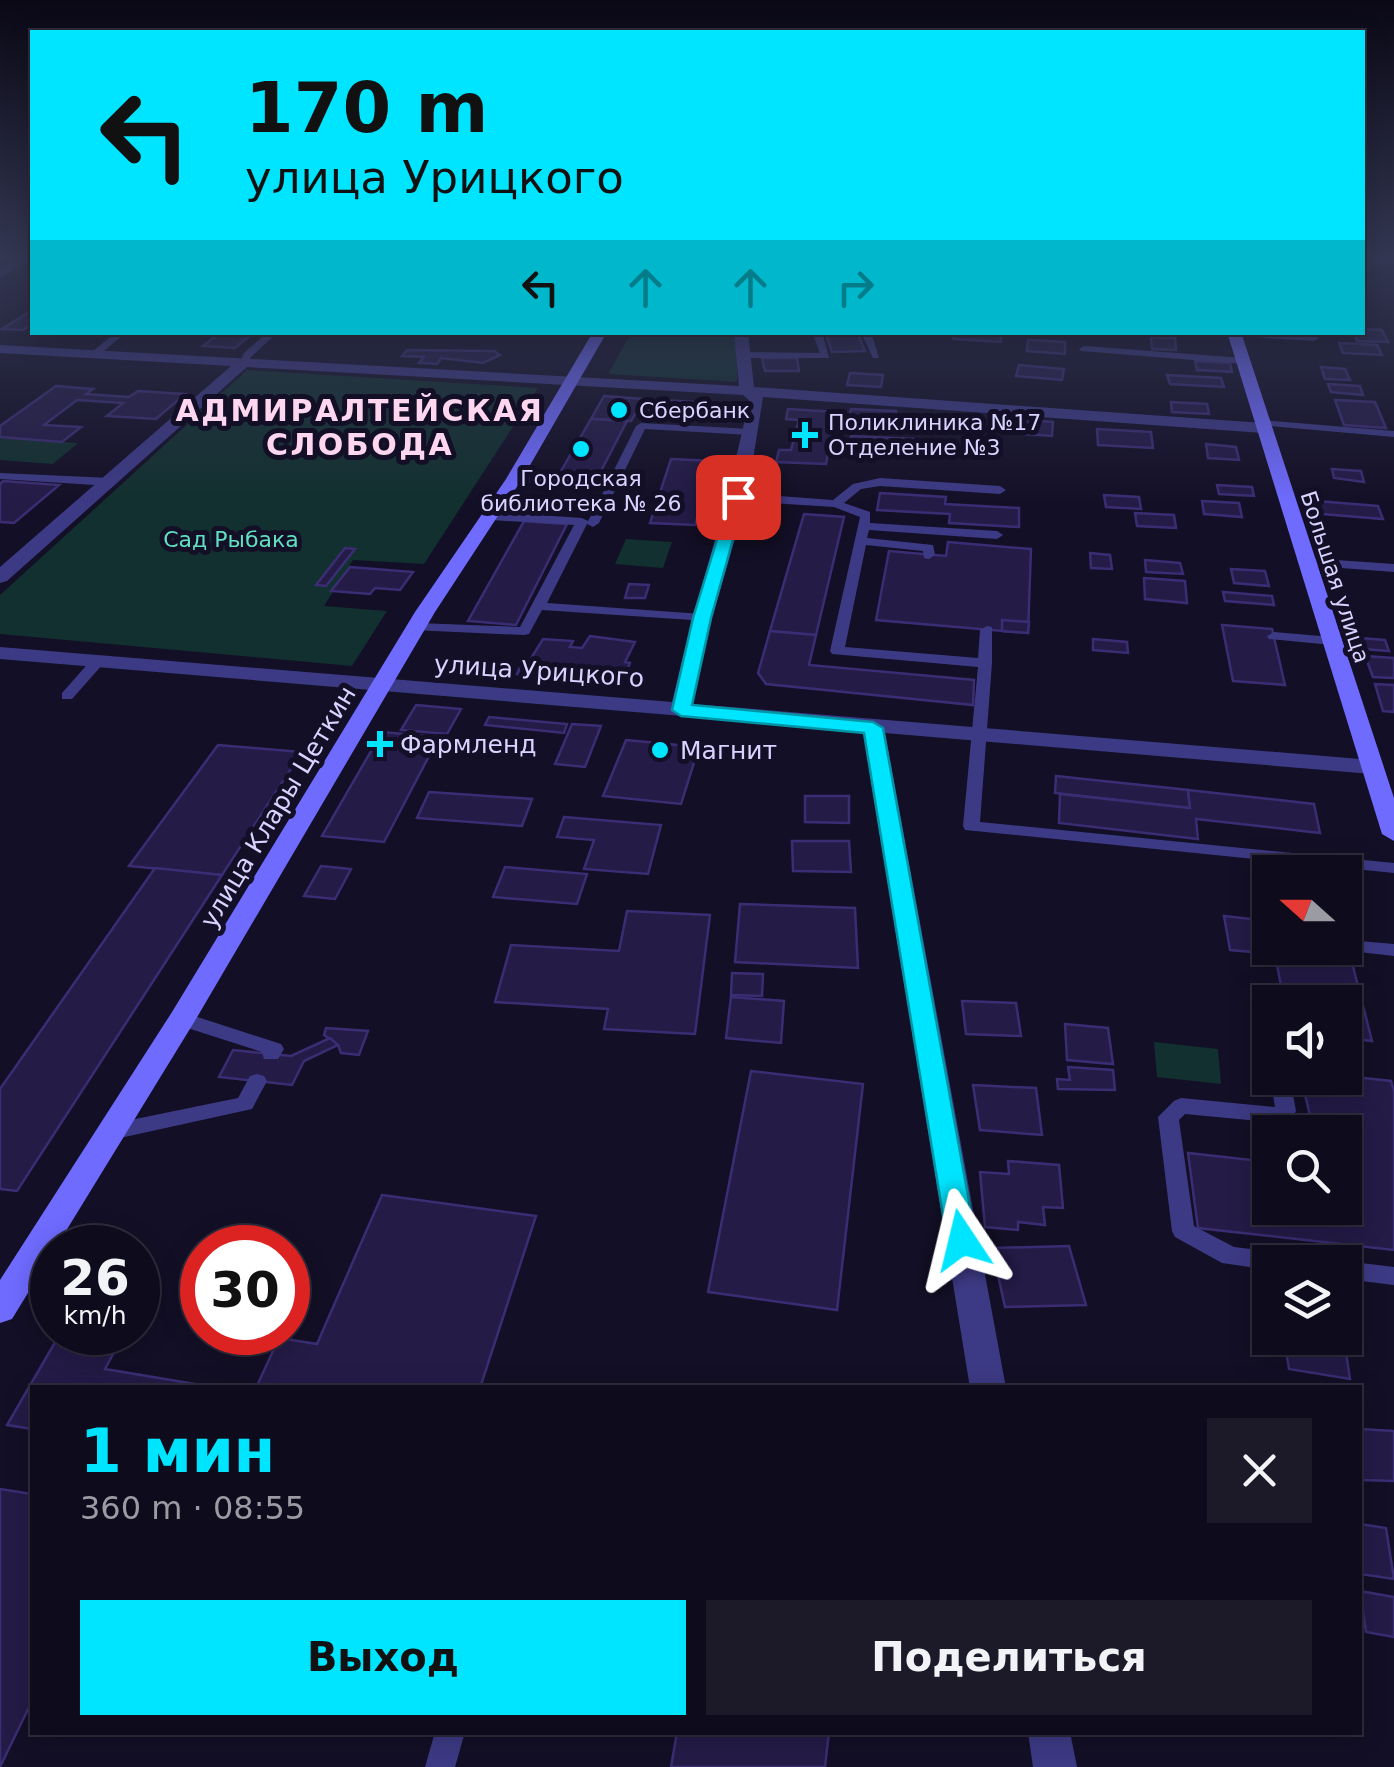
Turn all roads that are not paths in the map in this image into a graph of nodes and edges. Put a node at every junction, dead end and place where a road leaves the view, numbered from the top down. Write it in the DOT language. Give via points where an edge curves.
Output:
graph roads {
  1 [pos="114,338"];
  2 [pos="266,338"];
  3 [pos="596,338"];
  4 [pos="742,338"];
  5 [pos="820,338"];
  6 [pos="869,338"];
  7 [pos="1236,338"];
  8 [pos="0,349"];
  9 [pos="1084,349"];
  10 [pos="95,354"];
  11 [pos="743,355"];
  12 [pos="876,356"];
  13 [pos="1243,360"];
  14 [pos="242,364"];
  15 [pos="570,382"];
  16 [pos="746,391"];
  17 [pos="1262,425"];
  18 [pos="750,432"];
  19 [pos="1394,434"];
  20 [pos="0,476"];
  21 [pos="514,479"];
  22 [pos="110,482"];
  23 [pos="613,484"];
  24 [pos="1000,490"];
  25 [pos="738,497"];
  26 [pos="836,504"];
  27 [pos="491,516"];
  28 [pos="594,523"];
  29 [pos="862,533"];
  30 [pos="997,535"];
  31 [pos="928,555"];
  32 [pos="1306,562"];
  33 [pos="1394,568"];
  34 [pos="0,578"];
  35 [pos="538,606"];
  36 [pos="702,618"];
  37 [pos="418,627"];
  38 [pos="987,630"];
  39 [pos="1274,636"];
  40 [pos="1332,640"];
  41 [pos="0,653"];
  42 [pos="98,661"];
  43 [pos="985,663"];
  44 [pos="383,686"];
  45 [pos="67,696"];
  46 [pos="681,710"];
  47 [pos="873,728"];
  48 [pos="979,736"];
  49 [pos="1372,767"];
  50 [pos="1393,828"];
  51 [pos="1394,868"];
  52 [pos="1362,947"];
  53 [pos="1394,950"];
  54 [pos="182,1019"];
  55 [pos="271,1054"];
  56 [pos="256,1082"];
  57 [pos="1283,1095"];
  58 [pos="111,1132"];
  59 [pos="1252,1258"];
  60 [pos="1362,1272"];
  61 [pos="1394,1276"];
  62 [pos="0,1308"];
  63 [pos="987,1385"];
  64 [pos="449,1735"];
  65 [pos="1050,1735"];
  66 [pos="440,1767"];
  67 [pos="1055,1767"];
  1 -- 10 [label="lane"];
  2 -- 14 [label="lane"];
  3 -- 15 [label="main road, улица Клары Цеткин"];
  4 -- 11 [label="street"];
  5 -- 11 [label="lane" via="826,356"];
  6 -- 12 [label="lane"];
  7 -- 13 [label="main road, Большая улица"];
  8 -- 10 [label="street"];
  9 -- 13 [label="lane"];
  10 -- 14 [label="street"];
  11 -- 16 [label="street"];
  13 -- 17 [label="main road, Большая улица"];
  14 -- 15 [label="street"];
  14 -- 22 [label="street"];
  15 -- 16 [label="street"];
  15 -- 21 [label="main road, улица Клары Цеткин"];
  16 -- 17 [label="street"];
  16 -- 18 [label="street" via="757,399"];
  17 -- 19 [label="lane"];
  17 -- 32 [label="main road, Большая улица"];
  18 -- 23 [label="lane" via="641,426"];
  18 -- 25 [label="street"];
  20 -- 22 [label="lane"];
  21 -- 23 [label="lane"];
  21 -- 27 [label="main road, улица Клары Цеткин"];
  22 -- 34 [label="street"];
  23 -- 28 [label="lane"];
  24 -- 26 [label="lane" via="880,482 857,486"];
  25 -- 26 [label="lane"];
  25 -- 36 [label="street"];
  26 -- 29 [label="lane" via="866,515"];
  27 -- 35 [label="lane" via="582,522"];
  27 -- 37 [label="main road, улица Клары Цеткин"];
  29 -- 30 [label="lane"];
  29 -- 31 [label="lane" via="929,548"];
  29 -- 43 [label="lane" via="838,651"];
  32 -- 33 [label="lane"];
  32 -- 40 [label="main road, Большая улица"];
  35 -- 36 [label="lane"];
  35 -- 37 [label="lane" via="524,631"];
  36 -- 46 [label="street"];
  37 -- 44 [label="main road, улица Клары Цеткин"];
  38 -- 43 [label="lane"];
  39 -- 40 [label="lane"];
  40 -- 49 [label="main road, Большая улица"];
  41 -- 42 [label="street, улица Урицкого"];
  42 -- 44 [label="street, улица Урицкого"];
  42 -- 45 [label="lane"];
  43 -- 48 [label="lane"];
  44 -- 46 [label="street, улица Урицкого"];
  44 -- 54 [label="main road, улица Клары Цеткин"];
  46 -- 47 [label="street, улица Урицкого"];
  47 -- 48 [label="street, улица Урицкого"];
  47 -- 63 [label="street"];
  48 -- 49 [label="street, улица Урицкого"];
  48 -- 51 [label="lane" via="970,826"];
  49 -- 50 [label="main road, Большая улица"];
  52 -- 53 [label="lane"];
  54 -- 55 [label="lane" via="274,1049"];
  54 -- 58 [label="main road, улица Клары Цеткин"];
  56 -- 58 [label="lane" via="245,1104"];
  57 -- 59 [label="lane" via="1286,1112 1280,1114 1181,1106 1168,1117 1183,1231 1230,1256"];
  58 -- 62 [label="main road, улица Клары Цеткин"];
  60 -- 61 [label="lane"];
  64 -- 66 [label="lane"];
  65 -- 67 [label="street"];
}
